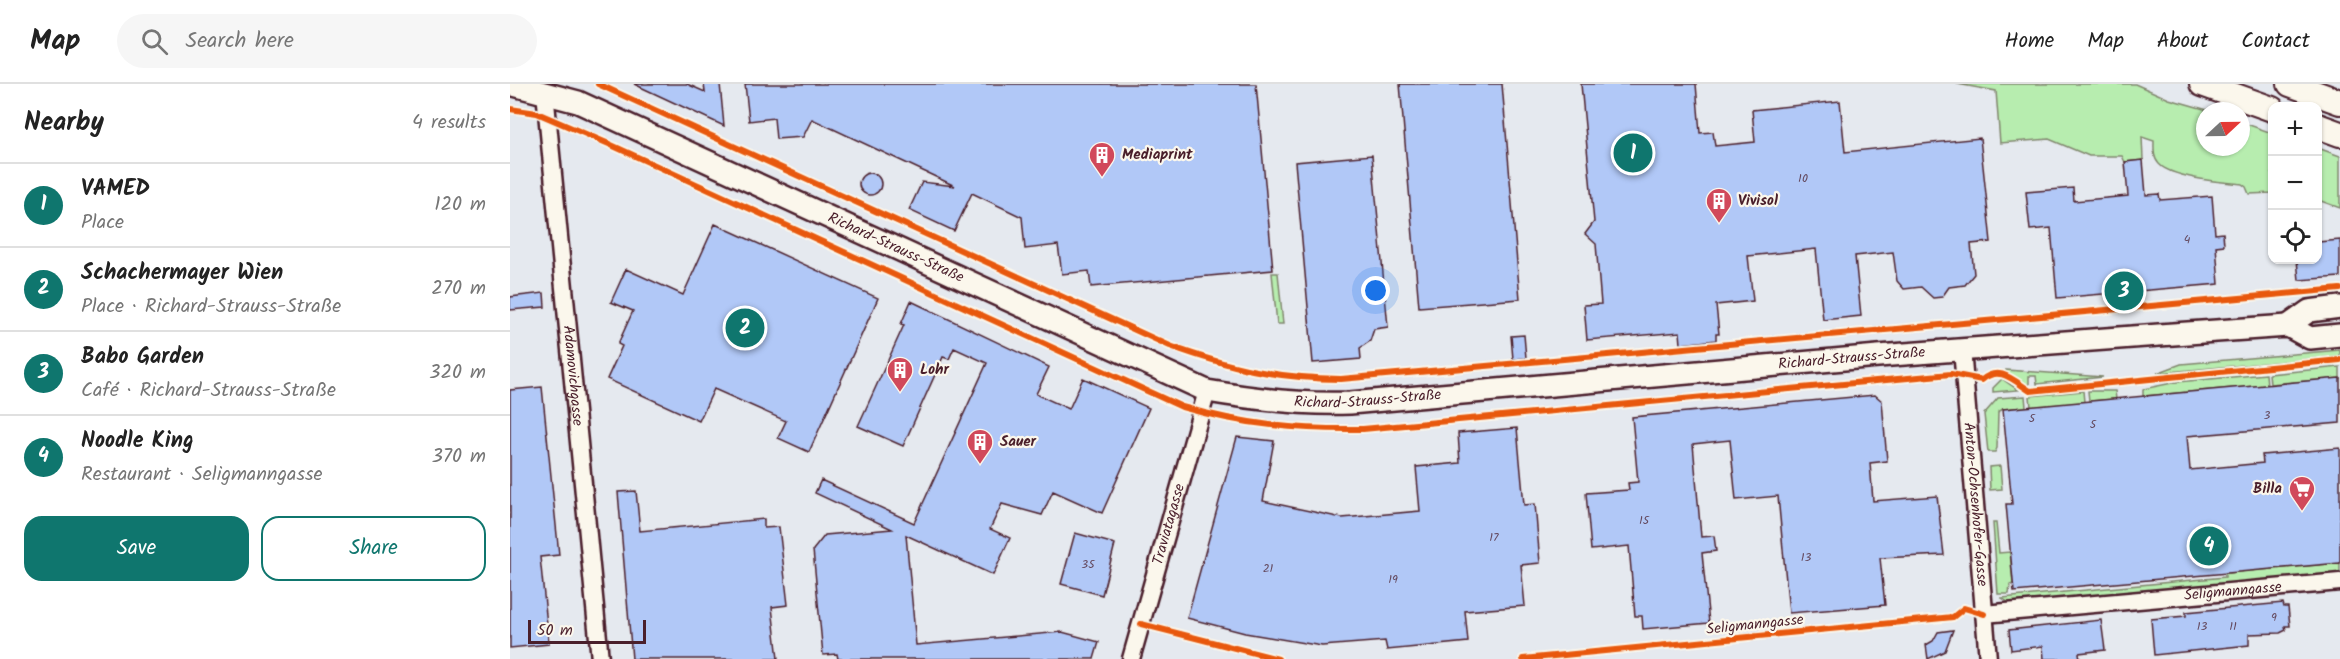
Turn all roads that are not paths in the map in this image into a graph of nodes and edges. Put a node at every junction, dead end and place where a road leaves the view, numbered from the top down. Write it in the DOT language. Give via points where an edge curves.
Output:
graph roads {
  1 [pos="510,84"];
  2 [pos="2202,84"];
  3 [pos="2290,84"];
  4 [pos="545,92"];
  5 [pos="2340,102"];
  6 [pos="2268,109"];
  7 [pos="2322,127"];
  8 [pos="2340,134"];
  9 [pos="2340,307"];
  10 [pos="2288,326"];
  11 [pos="2340,335"];
  12 [pos="1962,349"];
  13 [pos="1207,391"];
  14 [pos="2340,582"];
  15 [pos="1984,614"];
  16 [pos="600,659"];
  17 [pos="1131,659"];
  18 [pos="1988,659"];
  1 -- 4 [label="main road, Richard-Strauss-Straße"];
  2 -- 6 [label="highway"];
  3 -- 5 [label="highway"];
  4 -- 13 [label="main road, Richard-Strauss-Straße" via="578,102"];
  4 -- 16 [label="street, Adamovichgasse"];
  7 -- 8 [label="highway"];
  9 -- 10 [label="main road, Richard-Strauss-Straße" via="2309,311"];
  10 -- 11 [label="main road, Richard-Strauss-Straße" via="2310,338"];
  10 -- 12 [label="main road, Richard-Strauss-Straße"];
  12 -- 13 [label="main road, Richard-Strauss-Straße" via="1350,403 1313,404"];
  12 -- 15 [label="street, Anton-Ochsenhofer-Gasse"];
  13 -- 17 [label="street, Traviatagasse"];
  14 -- 15 [label="street, Seligmanngasse"];
  15 -- 18 [label="street, Anton-Ochsenhofer-Gasse"];
}
